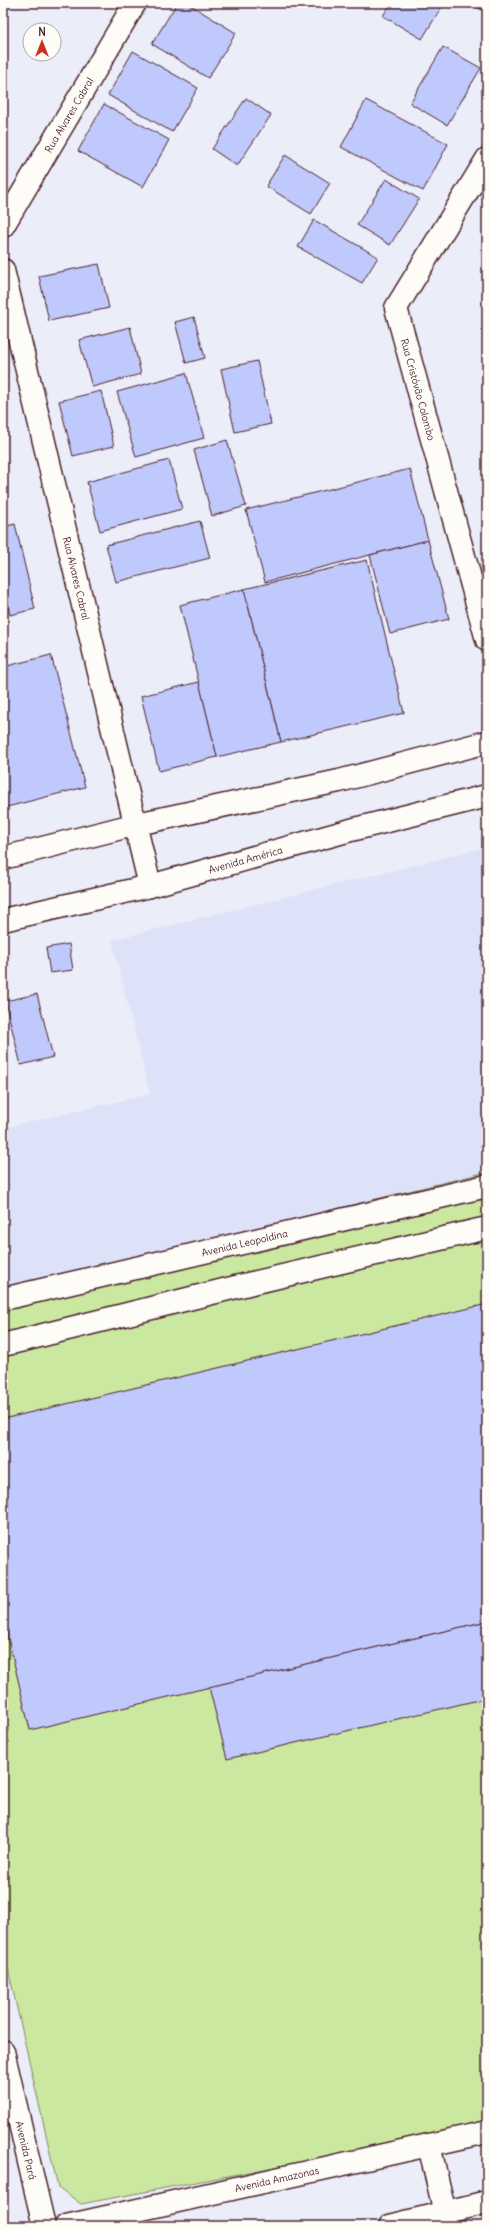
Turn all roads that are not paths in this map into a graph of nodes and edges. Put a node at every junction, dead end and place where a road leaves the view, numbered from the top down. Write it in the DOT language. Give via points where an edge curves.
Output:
graph roads {
  1 [pos="135,3"];
  2 [pos="487,159"];
  3 [pos="3,226"];
  4 [pos="3,270"];
  5 [pos="487,640"];
  6 [pos="487,742"];
  7 [pos="487,796"];
  8 [pos="137,824"];
  9 [pos="3,858"];
  10 [pos="150,886"];
  11 [pos="3,920"];
  12 [pos="487,1186"];
  13 [pos="487,1228"];
  14 [pos="3,1299"];
  15 [pos="3,1345"];
  16 [pos="3,2051"];
  17 [pos="487,2132"];
  18 [pos="429,2145"];
  19 [pos="487,2202"];
  20 [pos="446,2219"];
  21 [pos="44,2226"];
  22 [pos="66,2226"];
  23 [pos="390,2226"];
  1 -- 3 [label="main road, Rua Alvares Cabral"];
  2 -- 5 [label="main road, Rua Cristóvão Colombo" via="396,308"];
  4 -- 8 [label="main road, Rua Alvares Cabral"];
  6 -- 8 [label="main road" via="339,781"];
  7 -- 10 [label="main road, Avenida América"];
  8 -- 9 [label="main road"];
  8 -- 10 [label="main road, Rua Alvares Cabral"];
  10 -- 11 [label="main road, Avenida América"];
  12 -- 14 [label="main road, Avenida Leopoldina"];
  13 -- 15 [label="main road"];
  16 -- 21 [label="main road, Avenida Pará"];
  17 -- 18 [label="main road, Avenida Amazonas"];
  18 -- 20 [label="main road"];
  18 -- 22 [label="main road, Avenida Amazonas"];
  19 -- 20 [label="main road"];
  20 -- 23 [label="main road"];
}
